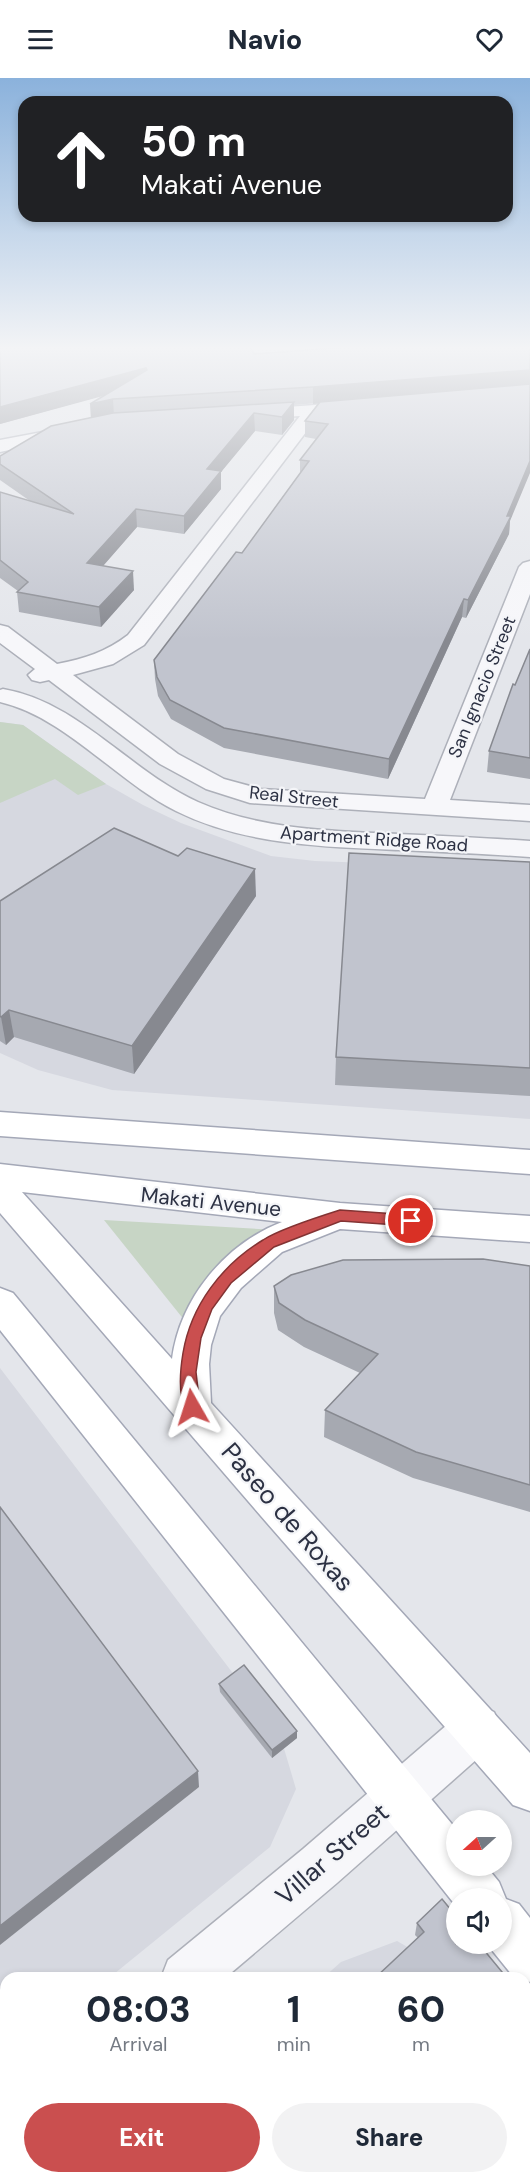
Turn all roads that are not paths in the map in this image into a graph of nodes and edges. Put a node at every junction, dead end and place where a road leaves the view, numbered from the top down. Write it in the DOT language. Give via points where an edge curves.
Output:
graph roads {
  1 [pos="288,443"];
  2 [pos="530,567"];
  3 [pos="0,632"];
  4 [pos="68,673"];
  5 [pos="9,697"];
  6 [pos="434,808"];
  7 [pos="530,813"];
  8 [pos="530,849"];
  9 [pos="0,1124"];
  10 [pos="530,1162"];
  11 [pos="0,1177"];
  12 [pos="0,1190"];
  13 [pos="340,1216"];
  14 [pos="530,1229"];
  15 [pos="0,1303"];
  16 [pos="192,1407"];
  17 [pos="478,1728"];
  18 [pos="530,1788"];
  19 [pos="399,1797"];
  20 [pos="473,1888"];
  21 [pos="512,1935"];
  22 [pos="530,1957"];
  23 [pos="193,1972"];
  1 -- 4 [label="street" via="136,640 125,650"];
  2 -- 6 [label="street, San Ignacio Street"];
  3 -- 4 [label="street, Real Street"];
  4 -- 5 [label="street"];
  4 -- 6 [label="street, Real Street" via="169,759 215,784 259,797"];
  5 -- 8 [label="street, Apartment Ridge Road" via="41,708 159,792 224,823 282,835"];
  6 -- 7 [label="street, Real Street"];
  9 -- 10 [label="main road"];
  11 -- 13 [label="main road, Makati Avenue"];
  12 -- 16 [label="main road, Paseo de Roxas"];
  13 -- 14 [label="main road, Makati Avenue"];
  13 -- 16 [label="main road" via="269,1243 225,1279 206,1307 193,1338 188,1372"];
  15 -- 19 [label="main road"];
  16 -- 17 [label="main road, Paseo de Roxas"];
  17 -- 18 [label="main road, Paseo de Roxas"];
  17 -- 19 [label="street, Villar Street"];
  19 -- 20 [label="main road"];
  19 -- 23 [label="street, Villar Street"];
  21 -- 22 [label="main road"];
}
